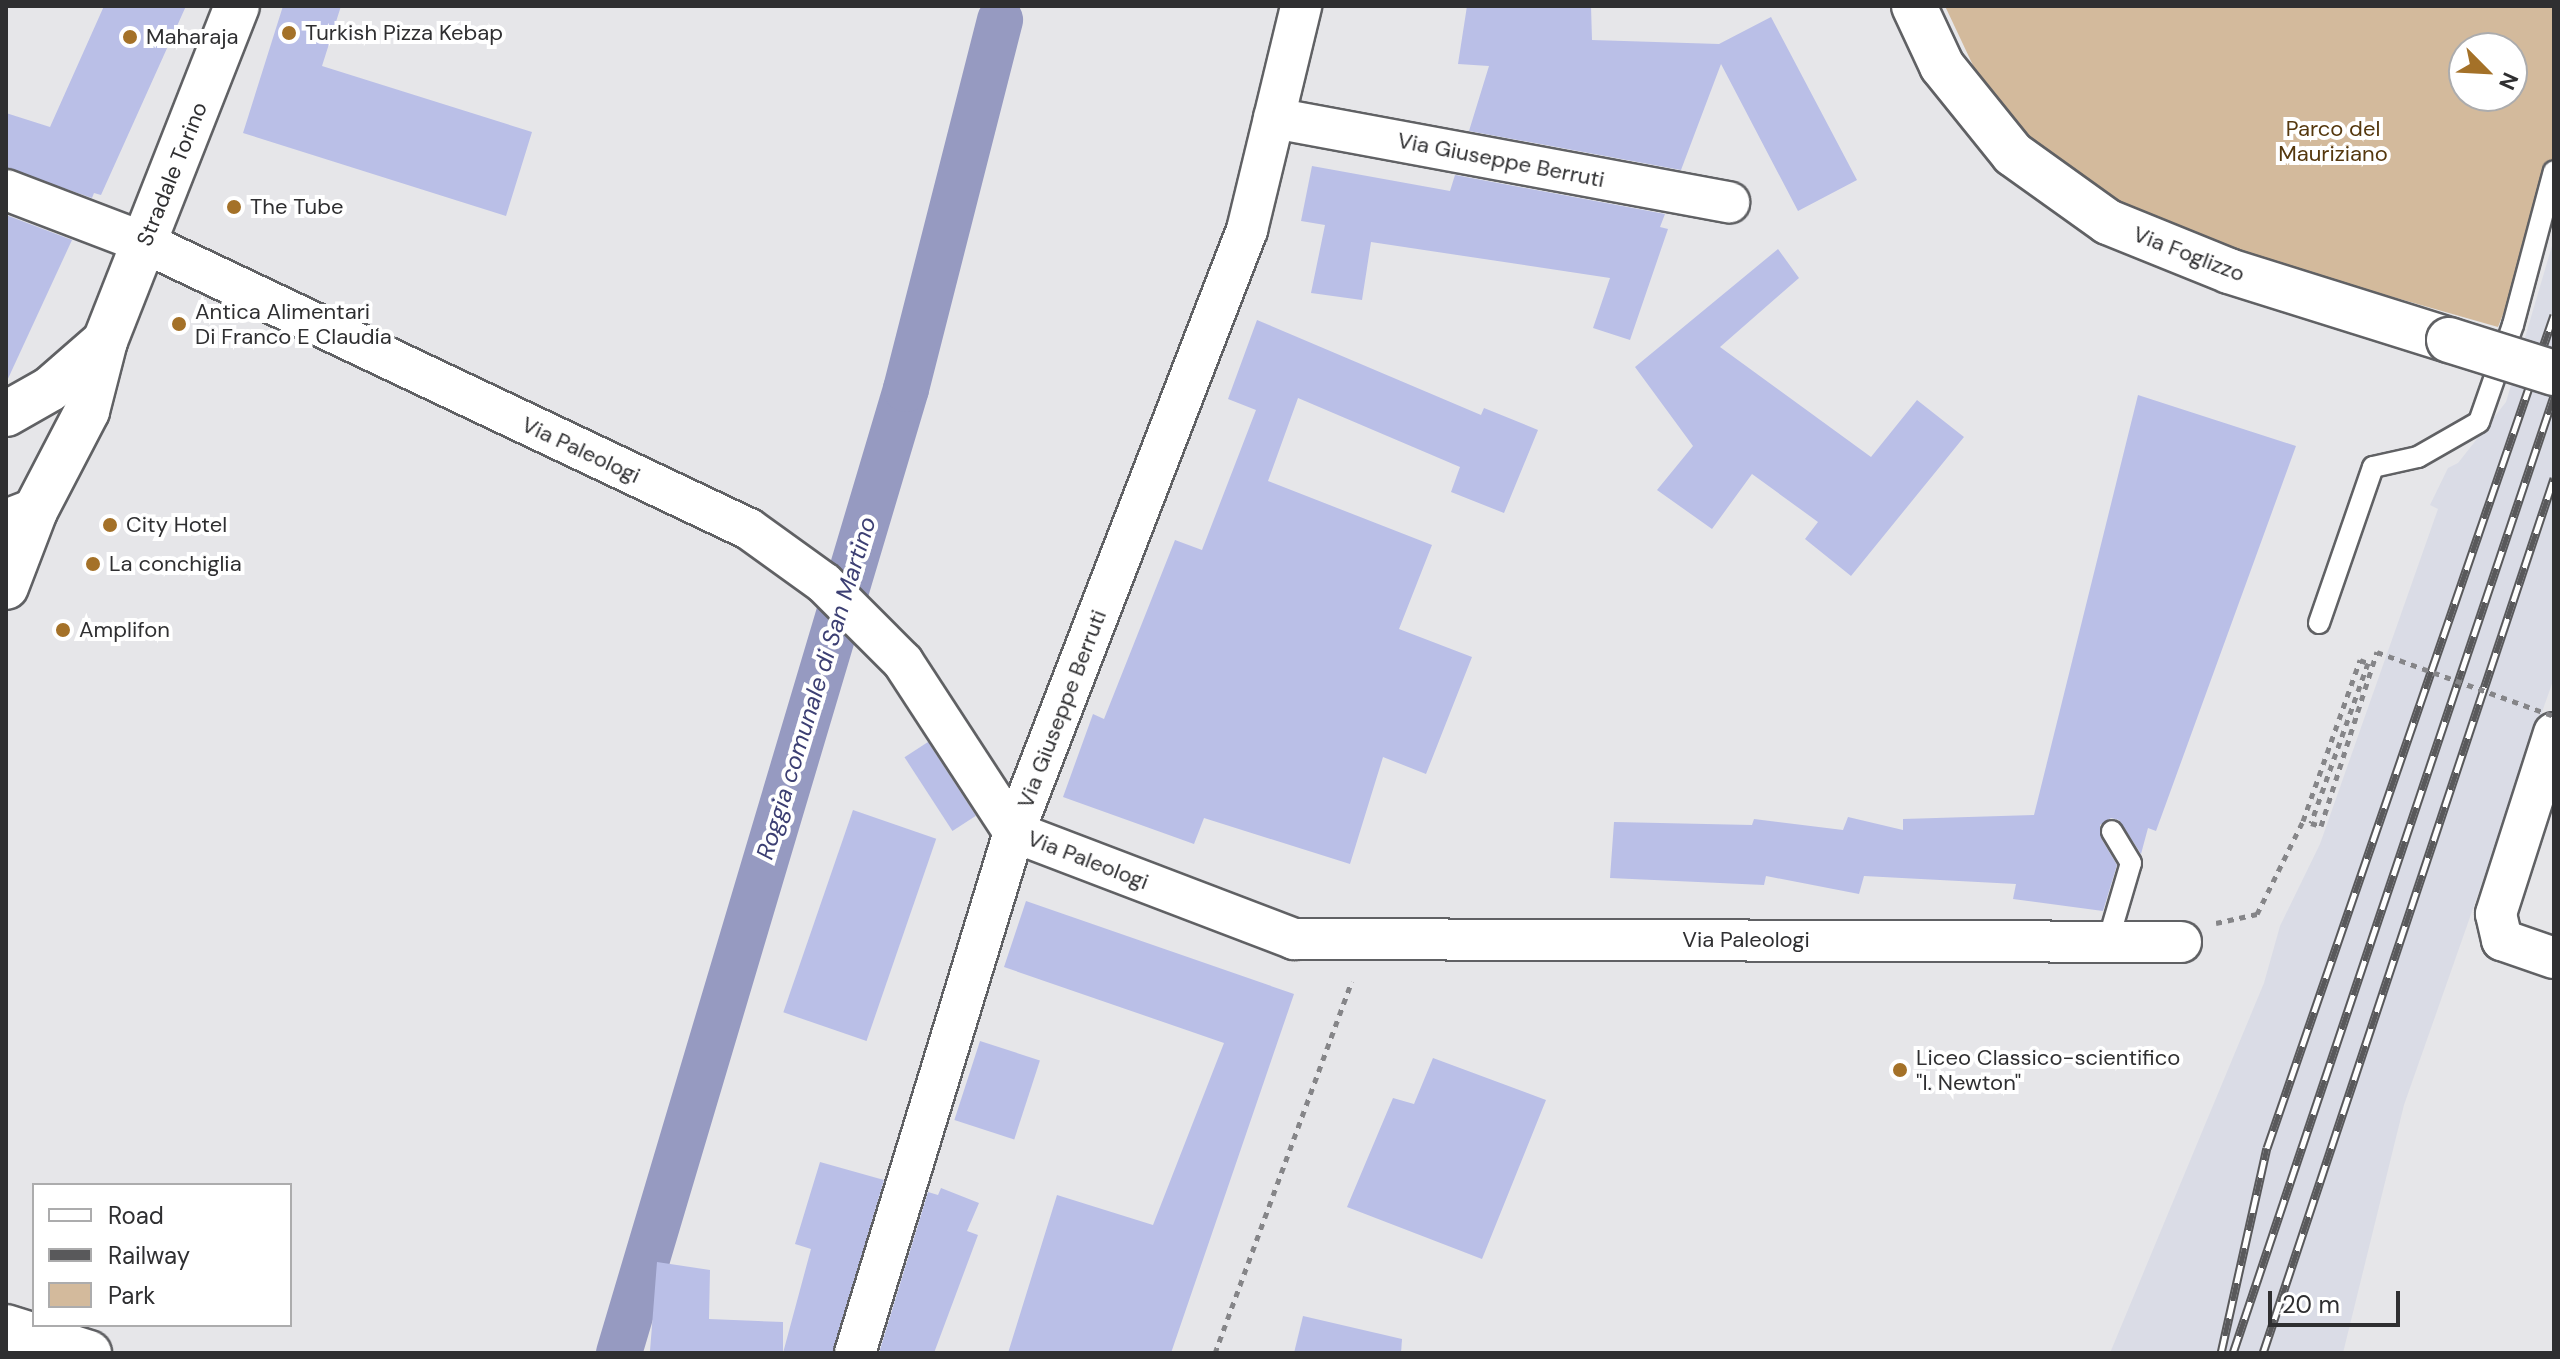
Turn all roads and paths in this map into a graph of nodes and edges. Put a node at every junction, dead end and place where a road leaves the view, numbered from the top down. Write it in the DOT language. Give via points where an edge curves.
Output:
graph roads {
  1 [pos="237,6"];
  2 [pos="1301,6"];
  3 [pos="1914,6"];
  4 [pos="1274,118"];
  5 [pos="2554,171"];
  6 [pos="6,190"];
  7 [pos="1729,202"];
  8 [pos="145,243"];
  9 [pos="105,341"];
  10 [pos="2554,373"];
  11 [pos="6,416"];
  12 [pos="32,503"];
  13 [pos="6,587"];
  14 [pos="2319,623"];
  15 [pos="2554,716"];
  16 [pos="2554,733"];
  17 [pos="2112,831"];
  18 [pos="1014,832"];
  19 [pos="1367,939"];
  20 [pos="2108,941"];
  21 [pos="2181,942"];
  22 [pos="2554,958"];
  23 [pos="6,1327"];
  24 [pos="89,1353"];
  25 [pos="855,1353"];
  26 [pos="1215,1353"];
  1 -- 8 [label="main road, Stradale Torino"];
  2 -- 4 [label="street, Via Giuseppe Berruti"];
  3 -- 10 [label="main road, Via Foglizzo, bridge" via="1942,66 2013,154 2108,222 2229,271"];
  4 -- 7 [label="street, Via Giuseppe Berruti"];
  4 -- 18 [label="street, Via Giuseppe Berruti" via="1247,230"];
  5 -- 14 [label="lane" via="2513,325 2479,422 2418,457 2373,467"];
  6 -- 8 [label="street, Via Paleologi"];
  8 -- 9 [label="main road, Stradale Torino"];
  8 -- 18 [label="street, Via Paleologi" via="749,529 824,583 903,662"];
  9 -- 11 [label="main road, Stradale Torino" via="50,389"];
  9 -- 12 [label="main road, Stradale Torino" via="87,411"];
  11 -- 12 [label="main road" via="26,422 52,453"];
  12 -- 13 [label="main road, Stradale Torino"];
  15 -- 21 [label="path, bridge" via="2377,652 2321,826 2311,823 2368,663 2360,660 2303,821 2257,914 2187,929"];
  16 -- 22 [label="street" via="2496,914 2502,940"];
  17 -- 20 [label="lane" via="2131,863"];
  18 -- 19 [label="street, Via Paleologi" via="1294,939"];
  18 -- 25 [label="street, Via Giuseppe Berruti"];
  19 -- 20 [label="street, Via Paleologi"];
  19 -- 26 [label="path"];
  20 -- 21 [label="street, Via Paleologi"];
  23 -- 24 [label="main road"];
}
